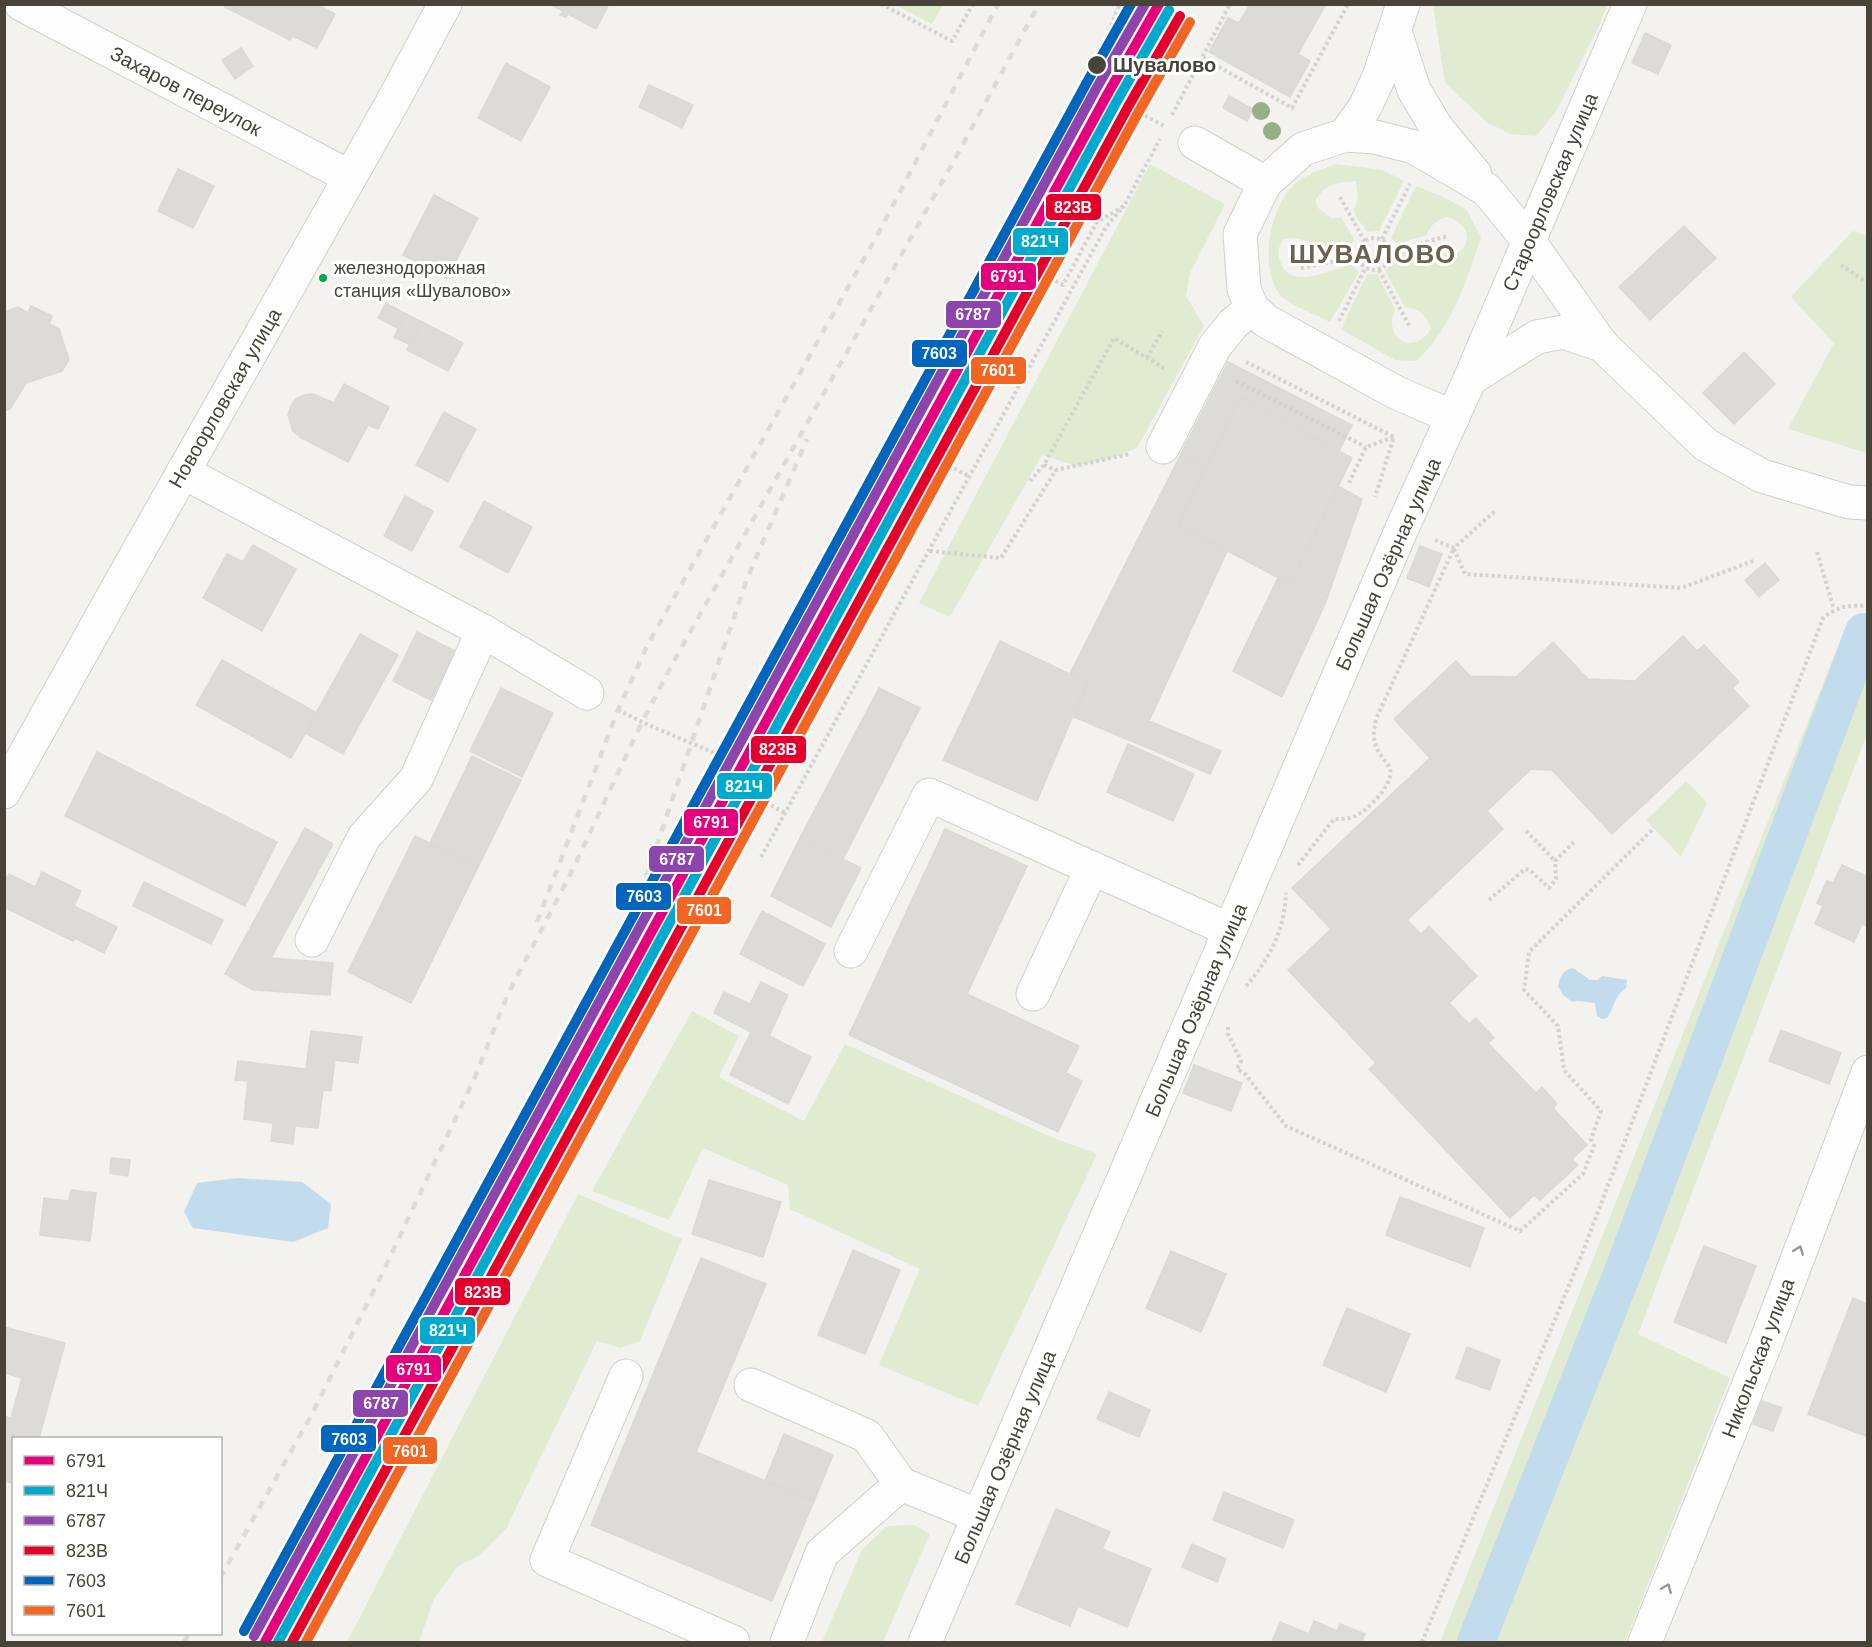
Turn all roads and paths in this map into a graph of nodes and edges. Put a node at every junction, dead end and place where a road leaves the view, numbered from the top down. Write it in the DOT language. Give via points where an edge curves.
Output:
graph roads {
  1 [pos="21,4"];
  2 [pos="445,4"];
  3 [pos="881,4"];
  4 [pos="973,4"];
  5 [pos="1142,4"];
  6 [pos="1230,4"];
  7 [pos="1348,4"];
  8 [pos="1630,4"];
  9 [pos="1119,5"];
  10 [pos="1399,18"];
  11 [pos="1203,58"];
  12 [pos="1087,84"];
  13 [pos="1166,128"];
  14 [pos="1345,135"];
  15 [pos="1195,143"];
  16 [pos="1425,154"];
  17 [pos="350,177"];
  18 [pos="1265,183"];
  19 [pos="1487,190"];
  20 [pos="1340,196"];
  21 [pos="1124,206"];
  22 [pos="1448,236"];
  23 [pos="1382,239"];
  24 [pos="1528,240"];
  25 [pos="1365,242"];
  26 [pos="1390,251"];
  27 [pos="1358,257"];
  28 [pos="1841,265"];
  29 [pos="1301,268"];
  30 [pos="1365,269"];
  31 [pos="1034,270"];
  32 [pos="1379,270"];
  33 [pos="1868,283"];
  34 [pos="1252,308"];
  35 [pos="1410,327"];
  36 [pos="1162,331"];
  37 [pos="1602,345"];
  38 [pos="1215,346"];
  39 [pos="1323,352"];
  40 [pos="1147,358"];
  41 [pos="1470,379"];
  42 [pos="1195,386"];
  43 [pos="1229,390"];
  44 [pos="1453,417"];
  45 [pos="1394,437"];
  46 [pos="1163,447"];
  47 [pos="1366,447"];
  48 [pos="933,457"];
  49 [pos="1044,465"];
  50 [pos="1056,470"];
  51 [pos="183,472"];
  52 [pos="970,477"];
  53 [pos="1030,482"];
  54 [pos="1349,483"];
  55 [pos="1374,501"];
  56 [pos="1868,503"];
  57 [pos="1496,510"];
  58 [pos="1433,539"];
  59 [pos="1454,548"];
  60 [pos="930,551"];
  61 [pos="1817,552"];
  62 [pos="1756,560"];
  63 [pos="1868,606"];
  64 [pos="1834,609"];
  65 [pos="483,631"];
  66 [pos="587,693"];
  67 [pos="4,792"];
  68 [pos="750,794"];
  69 [pos="786,813"];
  70 [pos="1654,828"];
  71 [pos="1526,831"];
  72 [pos="1576,840"];
  73 [pos="761,857"];
  74 [pos="1555,861"];
  75 [pos="1092,868"];
  76 [pos="1293,873"];
  77 [pos="1286,882"];
  78 [pos="1490,900"];
  79 [pos="1230,930"];
  80 [pos="312,940"];
  81 [pos="851,951"];
  82 [pos="1239,993"];
  83 [pos="1033,994"];
  84 [pos="1228,1023"];
  85 [pos="1868,1072"];
  86 [pos="626,1376"];
  87 [pos="751,1386"];
  88 [pos="901,1484"];
  89 [pos="979,1516"];
  90 [pos="734,1642"];
  91 [pos="787,1642"];
  92 [pos="925,1642"];
  93 [pos="1422,1642"];
  94 [pos="1645,1642"];
  1 -- 17 [label="street, Захаров переулок"];
  2 -- 17 [label="street, Новоорловская улица"];
  3 -- 4 [label="path" via="952,41"];
  5 -- 9 [label="path" via="1136,14"];
  6 -- 11 [label="path"];
  7 -- 11 [label="path" via="1292,108"];
  8 -- 24 [label="street, Староорловская улица"];
  9 -- 12 [label="path"];
  10 -- 14 [label="street" via="1379,77 1365,107"];
  10 -- 19 [label="street" via="1414,90 1436,127"];
  11 -- 13 [label="path"];
  12 -- 13 [label="path"];
  12 -- 66 [label="path" via="728,759"];
  13 -- 15 [label="path"];
  13 -- 21 [label="path"];
  14 -- 16 [label="street" via="1376,137 1414,147"];
  14 -- 18 [label="street" via="1304,149"];
  15 -- 18 [label="street"];
  16 -- 19 [label="street"];
  16 -- 23 [label="path"];
  17 -- 51 [label="street, Новоорловская улица"];
  18 -- 34 [label="street" via="1240,234 1244,289"];
  19 -- 24 [label="street"];
  20 -- 25 [label="path"];
  21 -- 31 [label="path" via="1097,222 1063,285"];
  21 -- 52 [label="path" via="1106,226"];
  22 -- 26 [label="path"];
  23 -- 25 [label="path"];
  23 -- 26 [label="path"];
  24 -- 37 [label="street"];
  24 -- 41 [label="street, Староорловская улица"];
  25 -- 27 [label="path"];
  26 -- 32 [label="path" via="1388,261"];
  27 -- 29 [label="path"];
  27 -- 30 [label="path"];
  28 -- 33 [label="path"];
  30 -- 32 [label="path"];
  30 -- 39 [label="path"];
  32 -- 35 [label="path"];
  34 -- 38 [label="street"];
  34 -- 39 [label="street" via="1266,321"];
  36 -- 40 [label="path"];
  37 -- 41 [label="street" via="1563,332 1537,338"];
  37 -- 56 [label="street" via="1706,445 1762,476 1850,502"];
  38 -- 42 [label="street"];
  38 -- 45 [label="path"];
  39 -- 44 [label="street" via="1397,393"];
  40 -- 42 [label="path"];
  40 -- 49 [label="path" via="1114,338"];
  41 -- 44 [label="street, Большая Озёрная улица"];
  42 -- 46 [label="street"];
  43 -- 47 [label="path" via="1234,380"];
  44 -- 79 [label="street, Большая Озёрная улица"];
  45 -- 47 [label="path"];
  45 -- 55 [label="path"];
  46 -- 50 [label="path"];
  47 -- 54 [label="path"];
  48 -- 52 [label="path"];
  49 -- 50 [label="path"];
  49 -- 53 [label="path"];
  50 -- 60 [label="path" via="1001,558"];
  51 -- 65 [label="street"];
  51 -- 67 [label="street, Новоорловская улица"];
  52 -- 60 [label="path"];
  57 -- 59 [label="path"];
  58 -- 59 [label="path"];
  59 -- 62 [label="path" via="1465,574 1681,588"];
  59 -- 76 [label="path" via="1376,719 1372,737 1390,768 1391,778 1364,812 1353,818 1334,819"];
  60 -- 69 [label="path"];
  61 -- 64 [label="path"];
  63 -- 64 [label="path"];
  64 -- 93 [label="path" via="1823,618 1582,1254"];
  65 -- 66 [label="street"];
  65 -- 80 [label="street" via="416,779 364,837"];
  68 -- 69 [label="path"];
  69 -- 73 [label="path"];
  70 -- 84 [label="path" via="1529,952 1524,990 1558,1026 1564,1070 1601,1111 1583,1174 1520,1231 1286,1126 1245,1074 1237,1070 1241,1061 1228,1034"];
  71 -- 74 [label="path"];
  72 -- 74 [label="path"];
  74 -- 78 [label="path" via="1556,879 1549,888 1525,869"];
  75 -- 79 [label="street"];
  75 -- 81 [label="street" via="930,795"];
  75 -- 83 [label="street"];
  77 -- 82 [label="path" via="1286,905 1278,937 1261,969"];
  79 -- 89 [label="street, Большая Озёрная улица"];
  94 -- 85 [label="street, Никольская улица, one-way" via="1766,1342"];
  86 -- 90 [label="street" via="547,1560"];
  87 -- 88 [label="street" via="867,1436"];
  88 -- 89 [label="street"];
  88 -- 91 [label="street" via="822,1553"];
  89 -- 92 [label="street, Большая Озёрная улица"];
}
